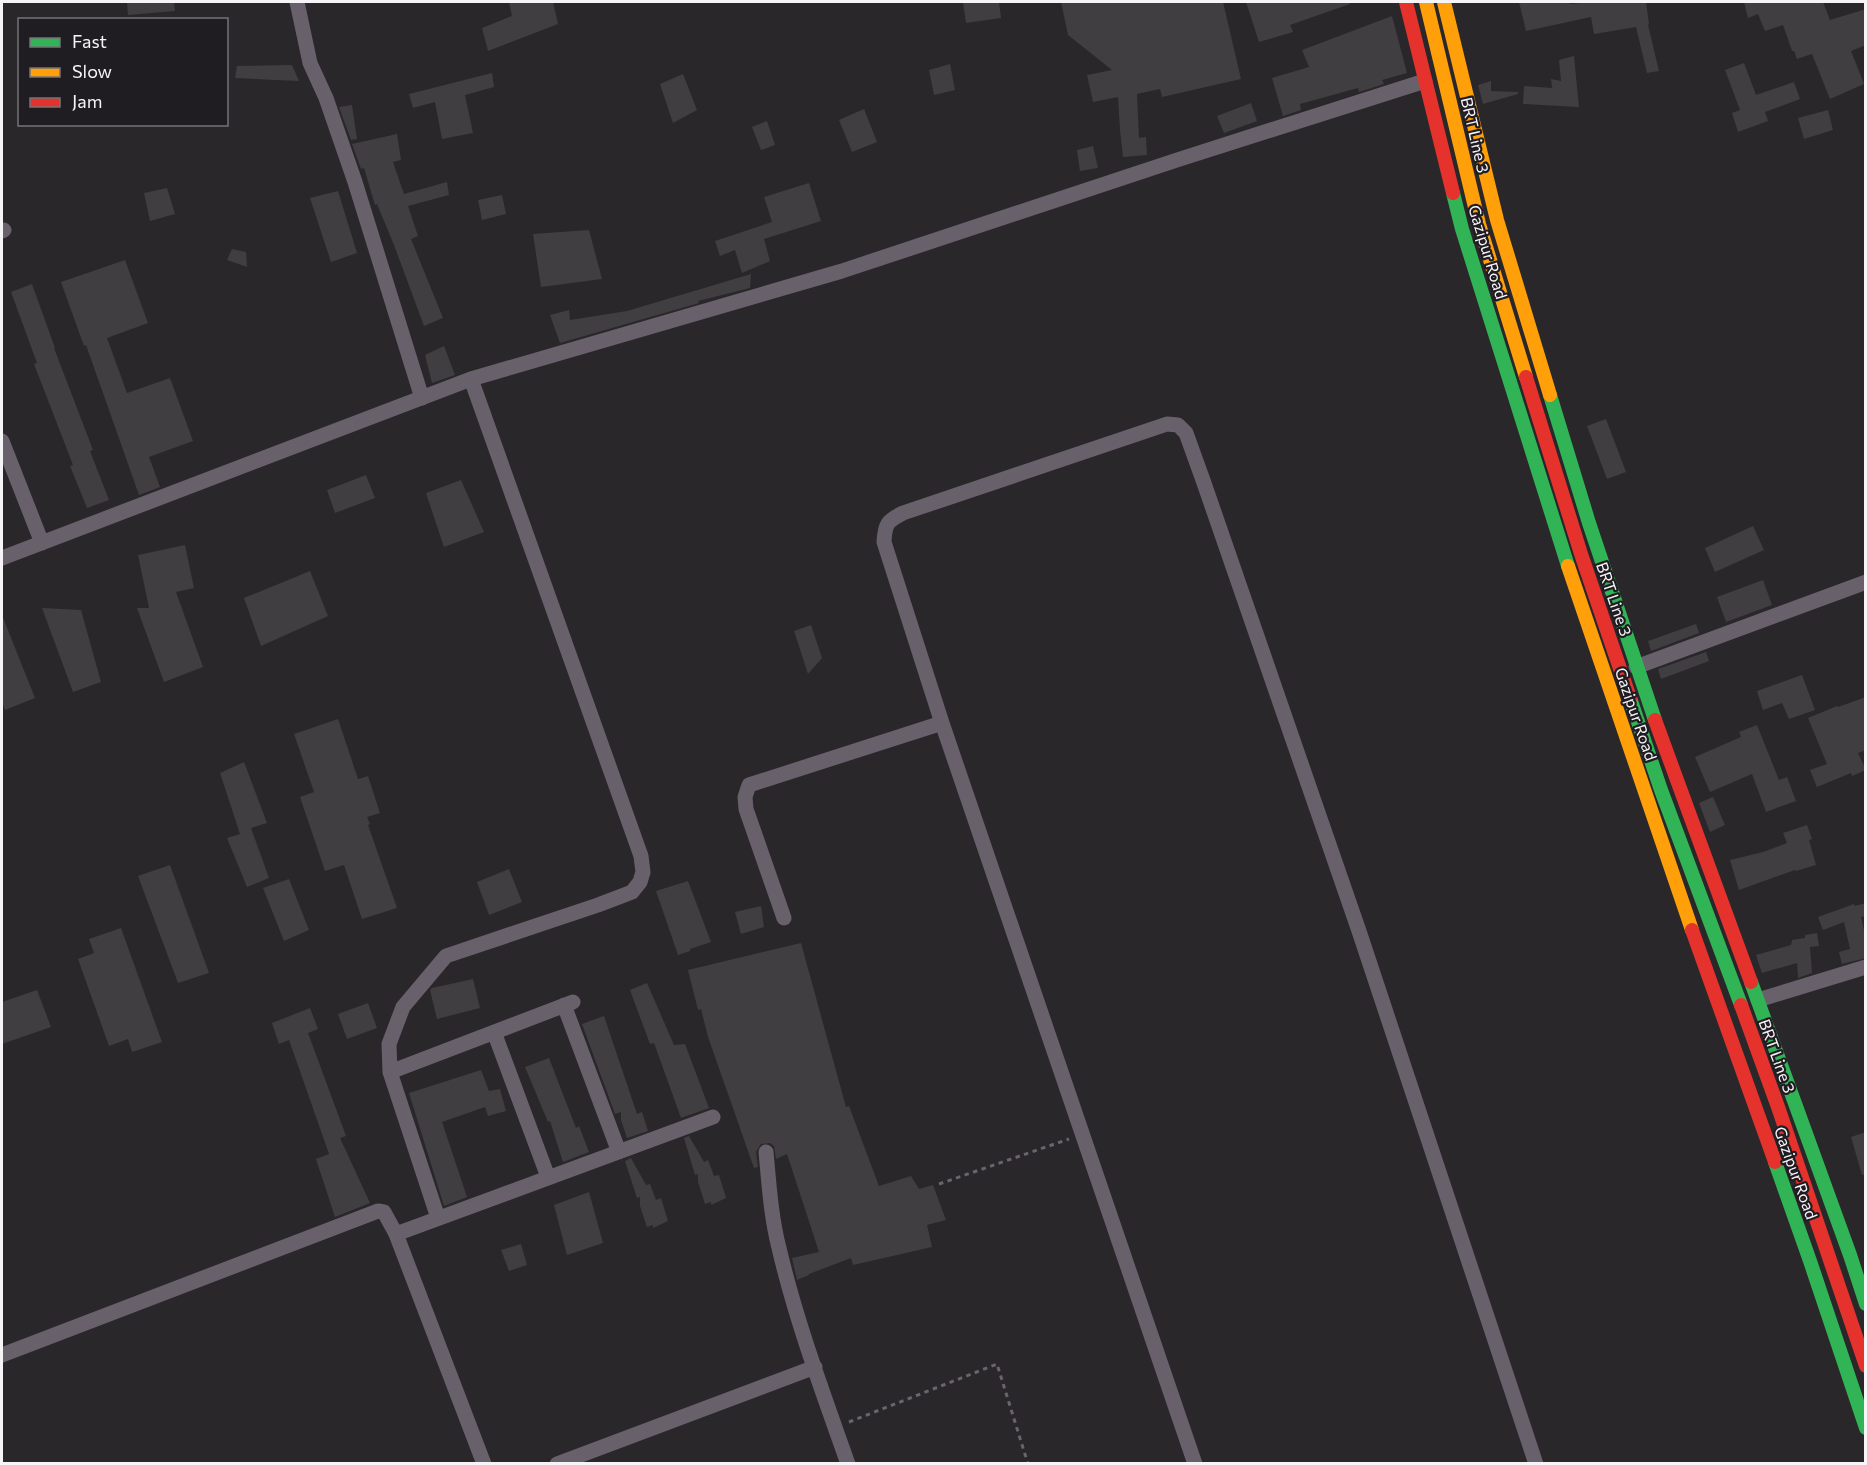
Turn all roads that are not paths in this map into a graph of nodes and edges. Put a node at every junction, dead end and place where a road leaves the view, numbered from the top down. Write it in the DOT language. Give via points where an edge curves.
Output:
graph roads {
  1 [pos="297,2"];
  2 [pos="1406,2"];
  3 [pos="1426,2"];
  4 [pos="1444,2"];
  5 [pos="1425,81"];
  6 [pos="471,379"];
  7 [pos="422,398"];
  8 [pos="2,441"];
  9 [pos="42,543"];
  10 [pos="2,558"];
  11 [pos="1866,582"];
  12 [pos="1636,667"];
  13 [pos="942,723"];
  14 [pos="784,918"];
  15 [pos="1866,967"];
  16 [pos="1758,1000"];
  17 [pos="494,1032"];
  18 [pos="390,1072"];
  19 [pos="713,1118"];
  20 [pos="619,1152"];
  21 [pos="766,1152"];
  22 [pos="548,1178"];
  23 [pos="438,1218"];
  24 [pos="396,1234"];
  25 [pos="1866,1304"];
  26 [pos="2,1354"];
  27 [pos="1866,1365"];
  28 [pos="815,1368"];
  29 [pos="1866,1428"];
  30 [pos="484,1464"];
  31 [pos="557,1464"];
  32 [pos="848,1464"];
  33 [pos="1195,1464"];
  34 [pos="1536,1464"];
  1 -- 7 [label="street" via="310,63 355,182"];
  2 -- 5 [label="main road, Gazipur Road"];
  3 -- 27 [label="main road, BRT Line 3" via="1479,224 1581,554"];
  4 -- 12 [label="main road, Gazipur Road" via="1497,220"];
  5 -- 6 [label="street" via="842,271"];
  5 -- 29 [label="main road, Gazipur Road" via="1462,229 1566,561"];
  6 -- 7 [label="street"];
  6 -- 18 [label="street" via="641,856 643,872 632,892 446,956 403,1007 389,1044"];
  7 -- 9 [label="street"];
  8 -- 9 [label="street"];
  9 -- 10 [label="street"];
  11 -- 12 [label="street"];
  12 -- 16 [label="main road, Gazipur Road"];
  13 -- 14 [label="street" via="749,785 746,809"];
  13 -- 33 [label="street"];
  13 -- 34 [label="street" via="884,542 889,520 1167,424 1178,425 1186,433 1204,483 1359,931"];
  15 -- 16 [label="street"];
  16 -- 25 [label="main road, Gazipur Road"];
  17 -- 18 [label="street"];
  17 -- 20 [label="street" via="569,1003"];
  17 -- 22 [label="street"];
  18 -- 23 [label="street"];
  19 -- 20 [label="street"];
  20 -- 22 [label="street"];
  21 -- 28 [label="street" via="778,1247"];
  22 -- 23 [label="street"];
  23 -- 24 [label="street"];
  24 -- 26 [label="street" via="384,1212 378,1211"];
  24 -- 30 [label="street"];
  28 -- 31 [label="street"];
  28 -- 32 [label="street"];
}
